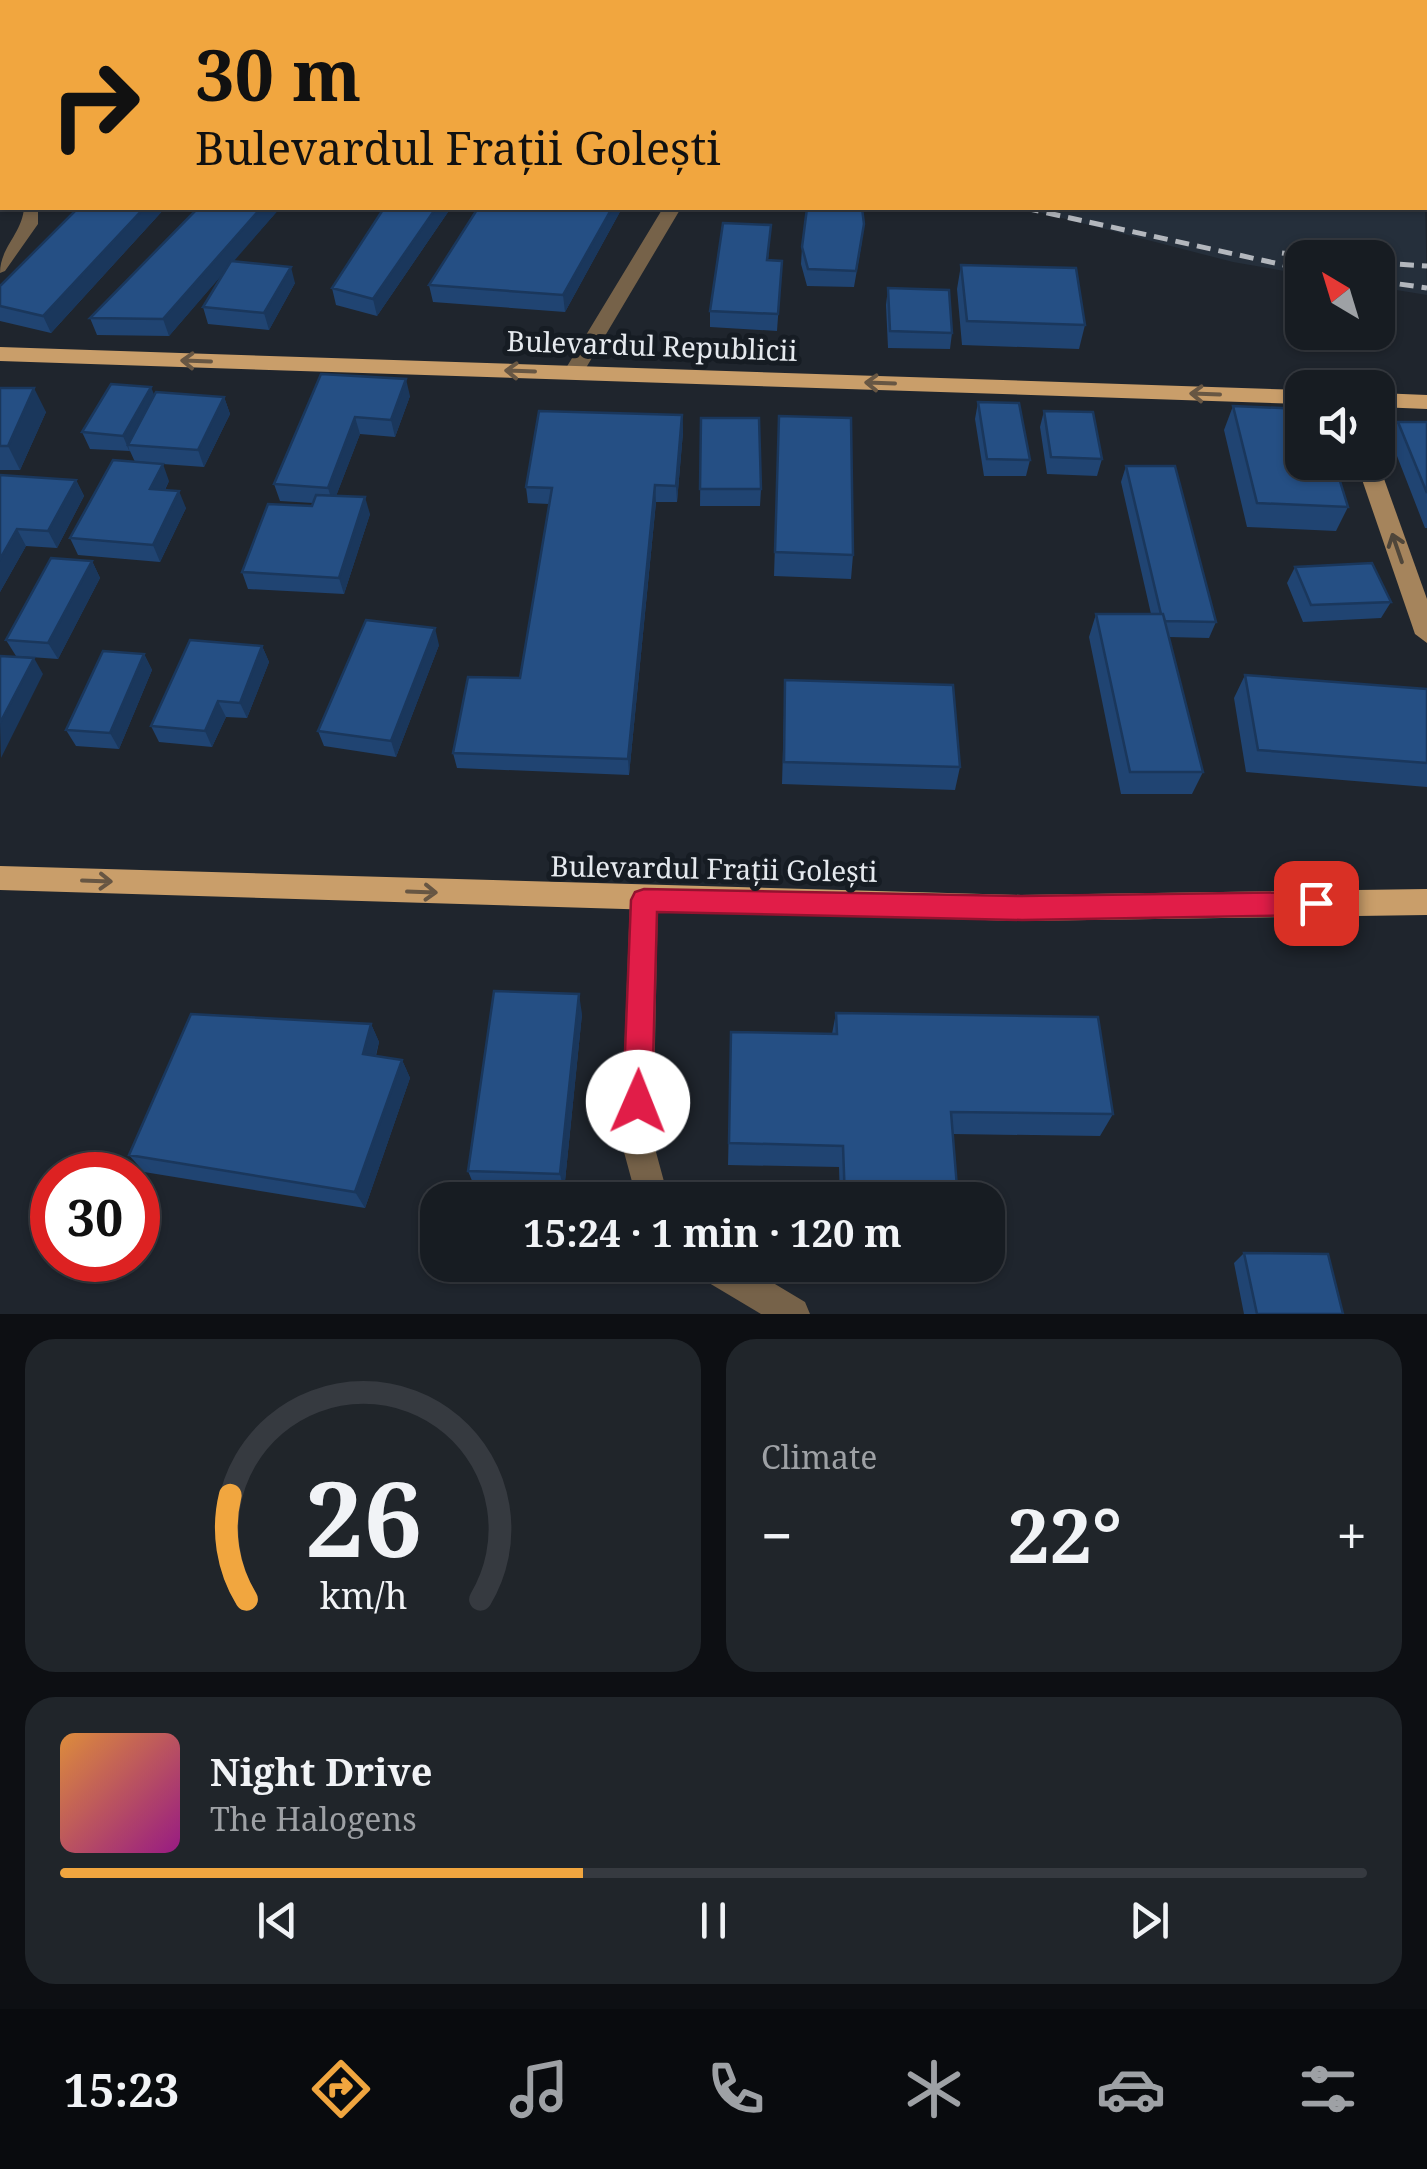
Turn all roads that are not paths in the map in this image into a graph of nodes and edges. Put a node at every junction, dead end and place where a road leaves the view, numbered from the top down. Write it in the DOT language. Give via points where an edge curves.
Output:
graph roads {
  1 [pos="31,210"];
  2 [pos="671,210"];
  3 [pos="0,268"];
  4 [pos="0,354"];
  5 [pos="574,373"];
  6 [pos="1285,396"];
  7 [pos="1395,401"];
  8 [pos="1427,402"];
  9 [pos="1373,480"];
  10 [pos="1427,634"];
  11 [pos="0,878"];
  12 [pos="38,879"];
  13 [pos="0,899"];
  14 [pos="644,900"];
  15 [pos="1427,902"];
  16 [pos="648,1182"];
  17 [pos="740,1282"];
  18 [pos="794,1314"];
  1 -- 3 [label="lane" via="30,224"];
  2 -- 5 [label="street"];
  5 -- 4 [label="main road, Bulevardul Republicii, one-way"];
  6 -- 5 [label="main road, Bulevardul Republicii, one-way"];
  7 -- 8 [label="main road"];
  10 -- 9 [label="street, one-way"];
  11 -- 12 [label="main road, Bulevardul Frații Golești"];
  12 -- 13 [label="main road"];
  12 -- 14 [label="main road, Bulevardul Frații Golești, one-way"];
  14 -- 15 [label="main road, Bulevardul Frații Golești" via="1022,908"];
  14 -- 16 [label="street" via="637,1140"];
  17 -- 18 [label="street"];
}
